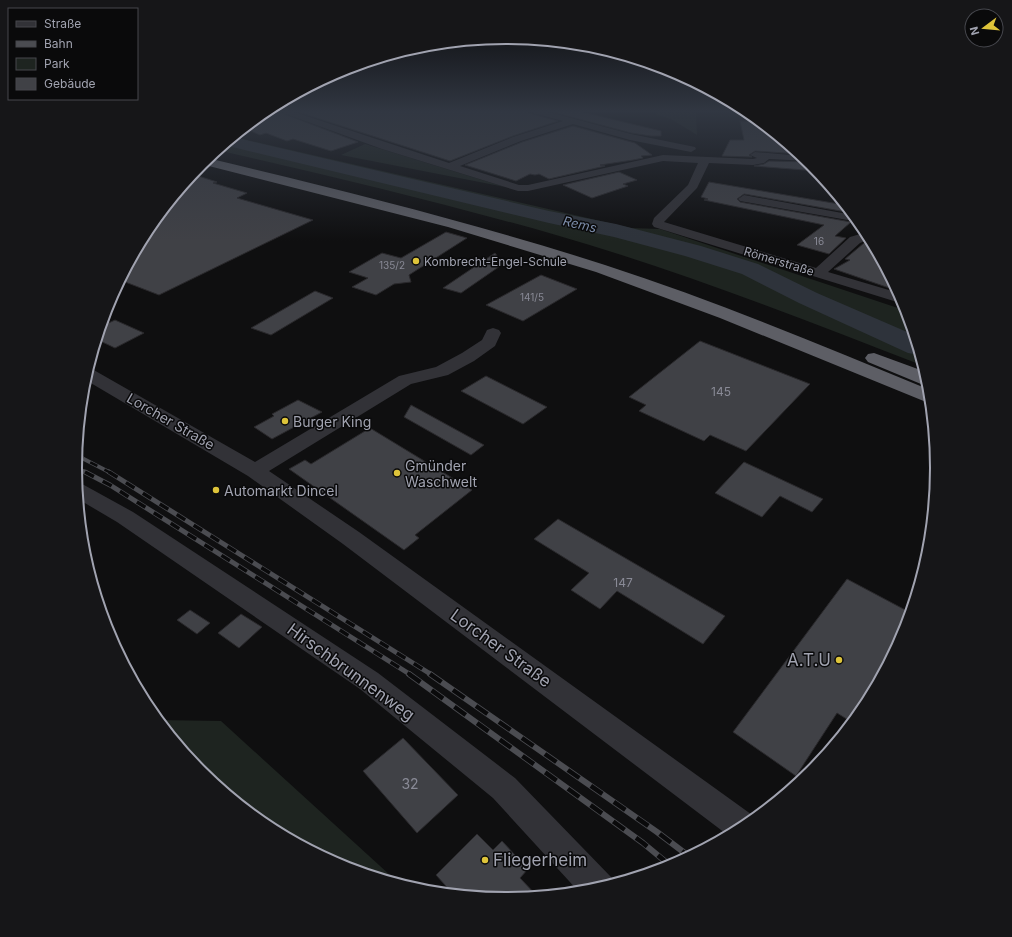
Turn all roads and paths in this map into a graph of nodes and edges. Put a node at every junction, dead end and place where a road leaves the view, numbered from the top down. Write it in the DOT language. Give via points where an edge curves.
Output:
graph roads {
  1 [pos="410,154"];
  2 [pos="482,154"];
  3 [pos="663,154"];
  4 [pos="737,154"];
  5 [pos="219,156"];
  6 [pos="767,156"];
  7 [pos="662,158"];
  8 [pos="796,158"];
  9 [pos="705,160"];
  10 [pos="211,163"];
  11 [pos="449,167"];
  12 [pos="744,198"];
  13 [pos="849,218"];
  14 [pos="862,238"];
  15 [pos="819,273"];
  16 [pos="894,296"];
  17 [pos="493,334"];
  18 [pos="92,377"];
  19 [pos="920,377"];
  20 [pos="924,395"];
  21 [pos="255,471"];
  22 [pos="82,493"];
  23 [pos="738,824"];
  24 [pos="594,884"];
  1 -- 11 [label="street"];
  2 -- 11 [label="street"];
  3 -- 7 [label="street"];
  4 -- 6 [label="street"];
  5 -- 19 [label="highway" via="460,215 568,247 682,284"];
  6 -- 8 [label="street"];
  6 -- 9 [label="street" via="753,162"];
  7 -- 9 [label="street"];
  7 -- 11 [label="street" via="528,188 518,188"];
  9 -- 15 [label="street, Römerstraße" via="693,186 658,221 658,224"];
  10 -- 20 [label="highway" via="463,226 603,270 730,316"];
  12 -- 13 [label="street"];
  14 -- 15 [label="street" via="855,240"];
  15 -- 16 [label="street, Römerstraße"];
  17 -- 21 [label="street" via="489,343 468,357 442,371 405,380"];
  18 -- 21 [label="street, Lorcher Straße"];
  21 -- 23 [label="street, Lorcher Straße" via="351,538"];
  22 -- 24 [label="street, Hirschbrunnenweg" via="124,517 369,681 504,788"];
}
